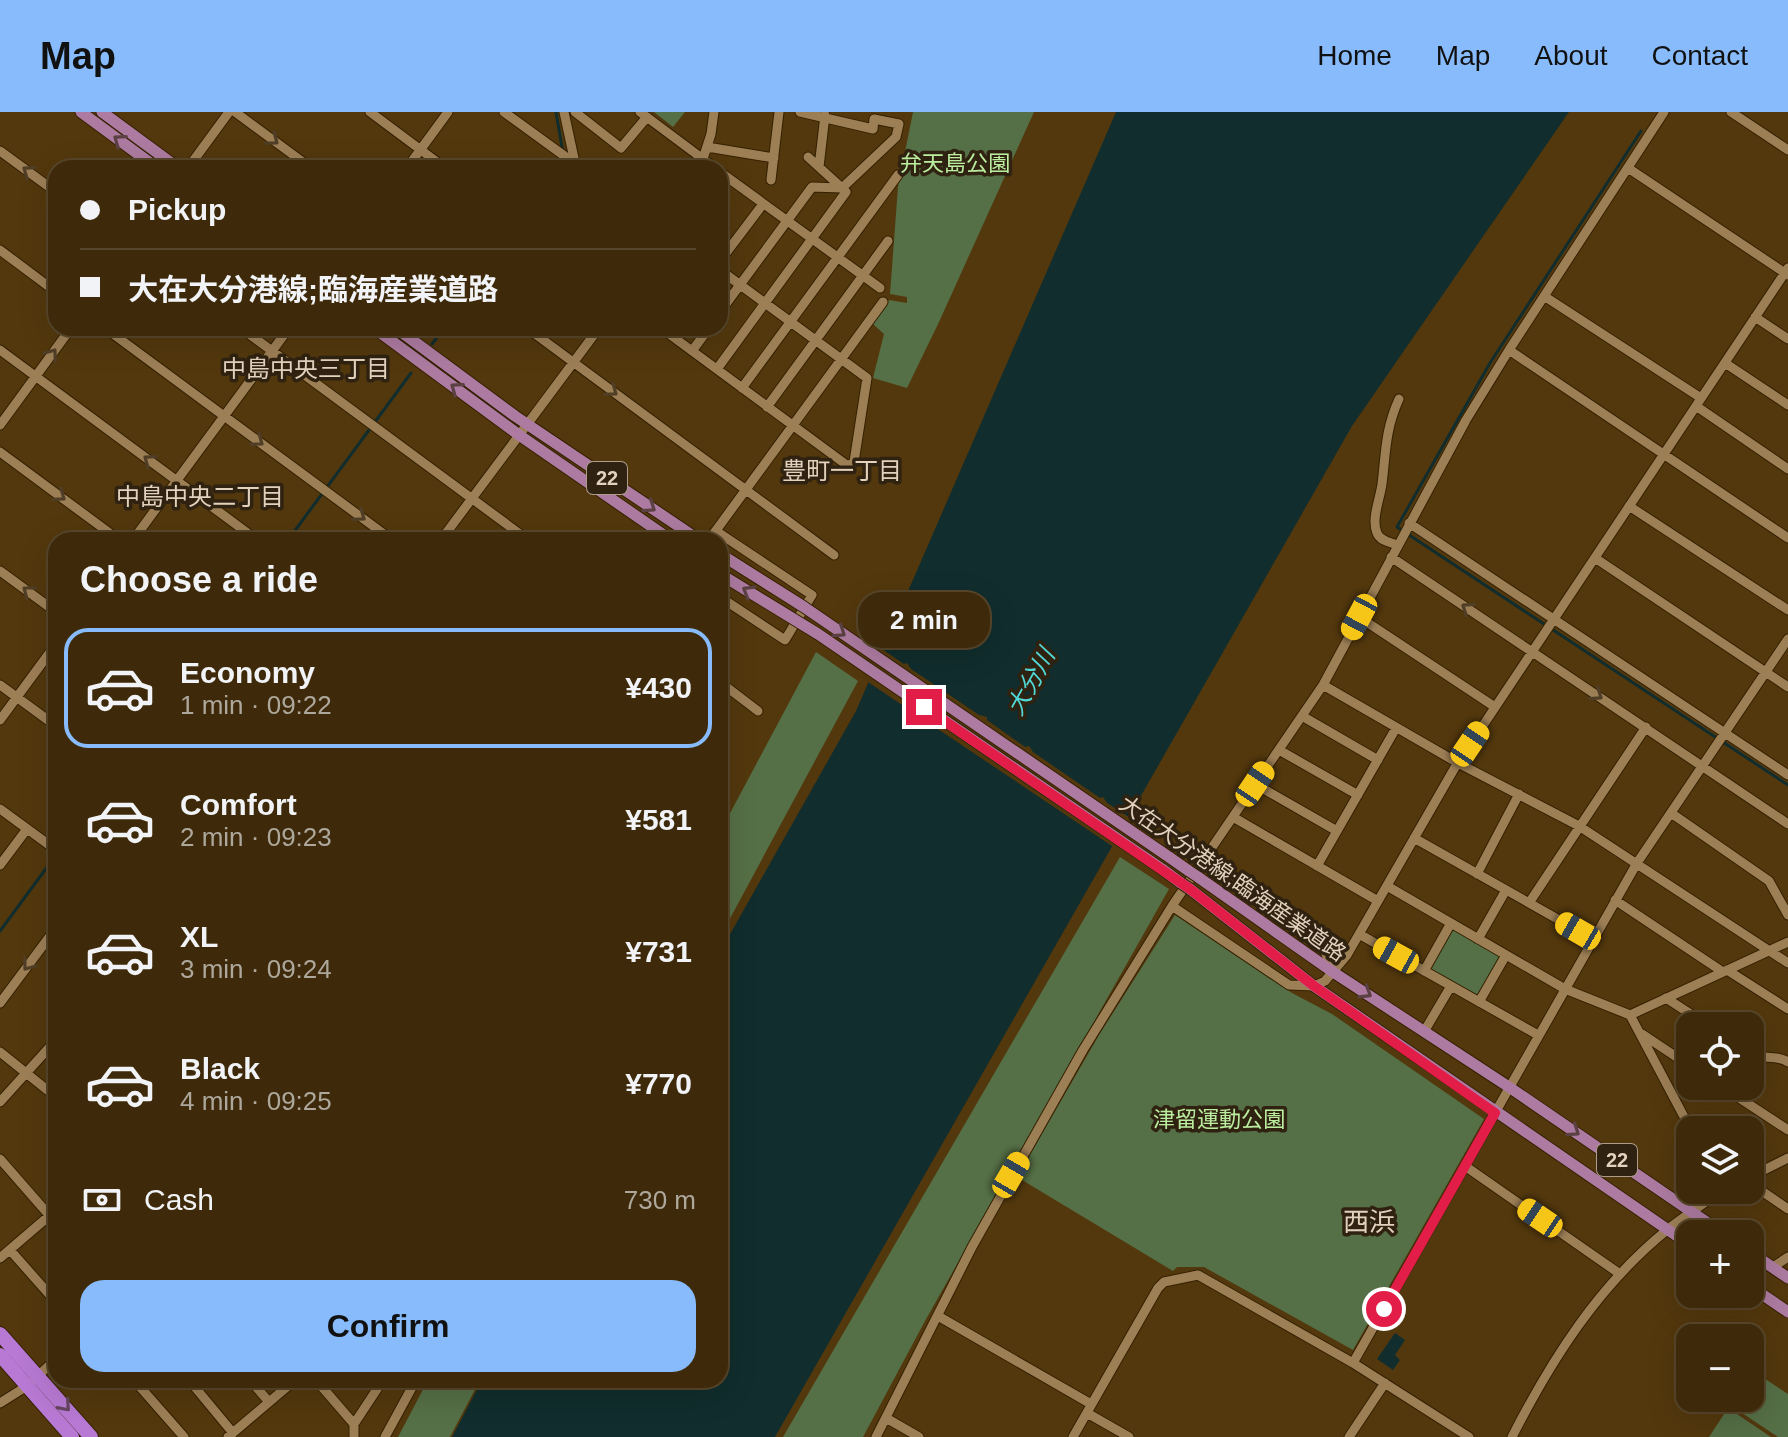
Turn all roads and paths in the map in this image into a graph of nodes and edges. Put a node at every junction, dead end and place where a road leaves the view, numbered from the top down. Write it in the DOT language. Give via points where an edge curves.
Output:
graph roads {
  1 [pos="81,112"];
  2 [pos="102,112"];
  3 [pos="232,112"];
  4 [pos="370,112"];
  5 [pos="448,112"];
  6 [pos="504,112"];
  7 [pos="564,112"];
  8 [pos="575,112"];
  9 [pos="714,112"];
  10 [pos="779,112"];
  11 [pos="800,112"];
  12 [pos="1664,112"];
  13 [pos="1731,112"];
  14 [pos="644,114"];
  15 [pos="826,115"];
  16 [pos="875,116"];
  17 [pos="707,147"];
  18 [pos="421,150"];
  19 [pos="1788,150"];
  20 [pos="0,151"];
  21 [pos="808,157"];
  22 [pos="774,158"];
  23 [pos="146,160"];
  24 [pos="167,160"];
  25 [pos="194,160"];
  26 [pos="300,160"];
  27 [pos="413,160"];
  28 [pos="434,160"];
  29 [pos="570,160"];
  30 [pos="573,160"];
  31 [pos="697,160"];
  32 [pos="703,160"];
  33 [pos="819,167"];
  34 [pos="1628,168"];
  35 [pos="898,175"];
  36 [pos="728,178"];
  37 [pos="771,180"];
  38 [pos="48,186"];
  39 [pos="842,188"];
  40 [pos="763,204"];
  41 [pos="787,221"];
  42 [pos="812,240"];
  43 [pos="888,241"];
  44 [pos="0,250"];
  45 [pos="728,250"];
  46 [pos="837,258"];
  47 [pos="1787,272"];
  48 [pos="728,276"];
  49 [pos="863,276"];
  50 [pos="740,285"];
  51 [pos="48,286"];
  52 [pos="880,288"];
  53 [pos="1544,296"];
  54 [pos="728,301"];
  55 [pos="883,302"];
  56 [pos="765,303"];
  57 [pos="1755,317"];
  58 [pos="790,321"];
  59 [pos="65,336"];
  60 [pos="116,336"];
  61 [pos="252,336"];
  62 [pos="283,336"];
  63 [pos="385,336"];
  64 [pos="407,336"];
  65 [pos="538,336"];
  66 [pos="593,336"];
  67 [pos="674,336"];
  68 [pos="703,336"];
  69 [pos="814,339"];
  70 [pos="1788,339"];
  71 [pos="0,350"];
  72 [pos="1509,350"];
  73 [pos="272,351"];
  74 [pos="692,351"];
  75 [pos="841,359"];
  76 [pos="574,363"];
  77 [pos="1725,363"];
  78 [pos="717,369"];
  79 [pos="36,377"];
  80 [pos="742,388"];
  81 [pos="1399,399"];
  82 [pos="1699,402"];
  83 [pos="1788,405"];
  84 [pos="767,407"];
  85 [pos="224,416"];
  86 [pos="0,425"];
  87 [pos="528,425"];
  88 [pos="793,426"];
  89 [pos="519,435"];
  90 [pos="0,452"];
  91 [pos="1664,454"];
  92 [pos="1788,469"];
  93 [pos="176,481"];
  94 [pos="746,490"];
  95 [pos="471,498"];
  96 [pos="1629,506"];
  97 [pos="716,531"];
  98 [pos="108,532"];
  99 [pos="139,532"];
  100 [pos="246,532"];
  101 [pos="381,532"];
  102 [pos="447,532"];
  103 [pos="517,532"];
  104 [pos="659,532"];
  105 [pos="687,532"];
  106 [pos="1404,533"];
  107 [pos="1788,538"];
  108 [pos="728,539"];
  109 [pos="834,555"];
  110 [pos="1391,557"];
  111 [pos="1595,558"];
  112 [pos="728,560"];
  113 [pos="0,571"];
  114 [pos="728,579"];
  115 [pos="728,602"];
  116 [pos="48,606"];
  117 [pos="1788,610"];
  118 [pos="1359,617"];
  119 [pos="1550,625"];
  120 [pos="1788,639"];
  121 [pos="1532,651"];
  122 [pos="48,655"];
  123 [pos="1765,672"];
  124 [pos="0,685"];
  125 [pos="1323,685"];
  126 [pos="1788,687"];
  127 [pos="728,688"];
  128 [pos="17,697"];
  129 [pos="1495,707"];
  130 [pos="758,711"];
  131 [pos="1302,716"];
  132 [pos="0,720"];
  133 [pos="48,720"];
  134 [pos="1646,727"];
  135 [pos="1396,728"];
  136 [pos="1721,738"];
  137 [pos="1279,750"];
  138 [pos="1378,760"];
  139 [pos="1458,763"];
  140 [pos="1703,765"];
  141 [pos="1788,775"];
  142 [pos="1255,784"];
  143 [pos="1519,794"];
  144 [pos="1358,795"];
  145 [pos="0,809"];
  146 [pos="1671,813"];
  147 [pos="1233,817"];
  148 [pos="1788,824"];
  149 [pos="1579,826"];
  150 [pos="27,829"];
  151 [pos="1337,831"];
  152 [pos="1414,838"];
  153 [pos="48,845"];
  154 [pos="1202,862"];
  155 [pos="1637,863"];
  156 [pos="0,865"];
  157 [pos="1317,866"];
  158 [pos="1477,874"];
  159 [pos="1387,886"];
  160 [pos="1506,890"];
  161 [pos="1615,900"];
  162 [pos="1378,901"];
  163 [pos="1529,903"];
  164 [pos="1172,906"];
  165 [pos="1788,915"];
  166 [pos="1451,923"];
  167 [pos="1359,934"];
  168 [pos="48,939"];
  169 [pos="1478,939"];
  170 [pos="1593,939"];
  171 [pos="1788,942"];
  172 [pos="1769,950"];
  173 [pos="1506,955"];
  174 [pos="1788,963"];
  175 [pos="1424,971"];
  176 [pos="1725,971"];
  177 [pos="1333,972"];
  178 [pos="1314,986"];
  179 [pos="1451,986"];
  180 [pos="1565,989"];
  181 [pos="1666,998"];
  182 [pos="1479,1002"];
  183 [pos="0,1003"];
  184 [pos="1788,1009"];
  185 [pos="1688,1012"];
  186 [pos="1630,1015"];
  187 [pos="1425,1030"];
  188 [pos="1639,1032"];
  189 [pos="1538,1035"];
  190 [pos="48,1049"];
  191 [pos="0,1052"];
  192 [pos="1676,1057"];
  193 [pos="1764,1057"];
  194 [pos="1788,1062"];
  195 [pos="27,1072"];
  196 [pos="1509,1087"];
  197 [pos="48,1090"];
  198 [pos="1742,1100"];
  199 [pos="0,1102"];
  200 [pos="1495,1113"];
  201 [pos="1684,1116"];
  202 [pos="1788,1130"];
  203 [pos="0,1159"];
  204 [pos="1786,1162"];
  205 [pos="1465,1166"];
  206 [pos="1764,1173"];
  207 [pos="1764,1191"];
  208 [pos="1703,1204"];
  209 [pos="1788,1209"];
  210 [pos="48,1211"];
  211 [pos="1692,1212"];
  212 [pos="1704,1220"];
  213 [pos="48,1222"];
  214 [pos="1667,1230"];
  215 [pos="1676,1236"];
  216 [pos="10,1250"];
  217 [pos="1788,1257"];
  218 [pos="0,1258"];
  219 [pos="1764,1261"];
  220 [pos="1773,1267"];
  221 [pos="1620,1274"];
  222 [pos="1788,1278"];
  223 [pos="48,1293"];
  224 [pos="1764,1296"];
  225 [pos="1788,1312"];
  226 [pos="938,1316"];
  227 [pos="0,1334"];
  228 [pos="0,1355"];
  229 [pos="1353,1363"];
  230 [pos="48,1366"];
  231 [pos="32,1380"];
  232 [pos="1385,1383"];
  233 [pos="141,1388"];
  234 [pos="195,1388"];
  235 [pos="257,1388"];
  236 [pos="286,1388"];
  237 [pos="323,1388"];
  238 [pos="378,1388"];
  239 [pos="412,1388"];
  240 [pos="269,1402"];
  241 [pos="0,1403"];
  242 [pos="1089,1408"];
  243 [pos="886,1418"];
  244 [pos="354,1424"];
  245 [pos="231,1435"];
  246 [pos="1124,1436"];
  247 [pos="72,1437"];
  248 [pos="91,1437"];
  249 [pos="184,1437"];
  250 [pos="354,1437"];
  251 [pos="385,1437"];
  252 [pos="876,1437"];
  253 [pos="919,1437"];
  254 [pos="1073,1437"];
  255 [pos="1349,1437"];
  256 [pos="1469,1437"];
  257 [pos="1512,1437"];
  23 -- 1 [label="main road, one-way"];
  2 -- 24 [label="main road"];
  3 -- 25 [label="street"];
  3 -- 26 [label="street, one-way"];
  4 -- 18 [label="street"];
  5 -- 18 [label="street"];
  6 -- 29 [label="street"];
  7 -- 30 [label="street"];
  8 -- 14 [label="street" via="621,148"];
  9 -- 17 [label="street"];
  10 -- 22 [label="street"];
  11 -- 15 [label="street"];
  12 -- 34 [label="street"];
  13 -- 19 [label="street"];
  14 -- 31 [label="street"];
  15 -- 16 [label="street" via="873,129"];
  15 -- 33 [label="street"];
  16 -- 39 [label="street" via="899,124 896,137"];
  17 -- 22 [label="street"];
  17 -- 32 [label="street"];
  18 -- 27 [label="street"];
  18 -- 28 [label="street"];
  38 -- 20 [label="street, one-way"];
  21 -- 33 [label="street"];
  22 -- 37 [label="street"];
  33 -- 39 [label="street"];
  34 -- 47 [label="street"];
  34 -- 53 [label="street"];
  35 -- 46 [label="street"];
  36 -- 40 [label="street"];
  39 -- 41 [label="street" via="812,187"];
  39 -- 42 [label="street" via="846,192"];
  40 -- 41 [label="street"];
  40 -- 45 [label="street"];
  41 -- 42 [label="street"];
  41 -- 50 [label="street"];
  42 -- 46 [label="street"];
  42 -- 56 [label="street"];
  43 -- 49 [label="street"];
  44 -- 51 [label="street"];
  46 -- 49 [label="street"];
  46 -- 58 [label="street"];
  47 -- 57 [label="street"];
  48 -- 50 [label="street"];
  49 -- 52 [label="street"];
  49 -- 69 [label="street"];
  50 -- 54 [label="street"];
  50 -- 56 [label="street"];
  53 -- 72 [label="street"];
  53 -- 82 [label="street"];
  55 -- 75 [label="street"];
  56 -- 58 [label="street"];
  56 -- 78 [label="street"];
  57 -- 70 [label="street"];
  57 -- 77 [label="street"];
  58 -- 69 [label="street"];
  58 -- 80 [label="street"];
  79 -- 59 [label="street, one-way"];
  60 -- 85 [label="street"];
  61 -- 73 [label="street"];
  62 -- 73 [label="street"];
  89 -- 63 [label="main road, 22, one-way"];
  64 -- 87 [label="main road, 22"];
  65 -- 76 [label="street"];
  66 -- 76 [label="street"];
  67 -- 74 [label="street"];
  68 -- 74 [label="street"];
  69 -- 75 [label="street"];
  69 -- 84 [label="street"];
  71 -- 79 [label="street"];
  72 -- 91 [label="street"];
  72 -- 106 [label="street"];
  73 -- 85 [label="street"];
  73 -- 95 [label="street"];
  74 -- 78 [label="street"];
  75 -- 88 [label="street"];
  75 -- 88 [label="street" via="867,378 854,462 848,466"];
  76 -- 87 [label="street"];
  76 -- 94 [label="street, one-way"];
  77 -- 82 [label="street"];
  77 -- 83 [label="street"];
  78 -- 80 [label="street"];
  79 -- 86 [label="street"];
  93 -- 79 [label="street, one-way"];
  80 -- 84 [label="street"];
  81 -- 106 [label="street" via="1387,433 1375,523 1381,540"];
  82 -- 91 [label="street"];
  82 -- 92 [label="street"];
  84 -- 88 [label="street"];
  85 -- 93 [label="street"];
  85 -- 101 [label="street, one-way"];
  87 -- 89 [label="street"];
  87 -- 105 [label="main road, 22, one-way"];
  88 -- 94 [label="street"];
  89 -- 95 [label="street"];
  89 -- 104 [label="main road, 22"];
  90 -- 98 [label="street, one-way"];
  91 -- 96 [label="street"];
  91 -- 107 [label="street"];
  93 -- 99 [label="street"];
  93 -- 100 [label="street"];
  94 -- 97 [label="street"];
  94 -- 109 [label="street"];
  95 -- 102 [label="street"];
  95 -- 103 [label="street"];
  96 -- 111 [label="street"];
  96 -- 117 [label="street"];
  106 -- 110 [label="street"];
  106 -- 119 [label="street"];
  108 -- 115 [label="street" via="812,595 785,640"];
  110 -- 118 [label="street"];
  121 -- 110 [label="street, one-way"];
  111 -- 119 [label="street"];
  111 -- 123 [label="street"];
  112 -- 177 [label="main road, 大在大分港線;臨海産業道路 / 22, one-way, bridge"];
  116 -- 113 [label="street, one-way"];
  178 -- 114 [label="main road, 大在大分港線;臨海産業道路 / 22, one-way, bridge" via="1162,869 824,638"];
  118 -- 125 [label="street"];
  118 -- 129 [label="street"];
  119 -- 121 [label="street"];
  119 -- 136 [label="street"];
  120 -- 123 [label="street"];
  121 -- 129 [label="street"];
  121 -- 134 [label="street, one-way"];
  122 -- 128 [label="street"];
  123 -- 126 [label="street"];
  123 -- 136 [label="street"];
  124 -- 128 [label="street"];
  125 -- 131 [label="street"];
  125 -- 135 [label="street"];
  127 -- 130 [label="street"];
  128 -- 132 [label="street"];
  128 -- 133 [label="street"];
  129 -- 139 [label="street"];
  131 -- 137 [label="street"];
  131 -- 138 [label="street"];
  134 -- 140 [label="street"];
  134 -- 149 [label="street"];
  135 -- 138 [label="street"];
  135 -- 139 [label="street"];
  136 -- 140 [label="street"];
  136 -- 141 [label="street"];
  137 -- 142 [label="street"];
  137 -- 144 [label="street"];
  138 -- 144 [label="street"];
  139 -- 143 [label="street"];
  139 -- 152 [label="street"];
  140 -- 146 [label="street"];
  140 -- 148 [label="street"];
  142 -- 147 [label="street"];
  142 -- 151 [label="street"];
  143 -- 149 [label="street"];
  143 -- 158 [label="street"];
  144 -- 151 [label="street"];
  145 -- 150 [label="street"];
  146 -- 155 [label="street"];
  146 -- 165 [label="street" via="1769,881"];
  147 -- 154 [label="street"];
  147 -- 157 [label="street"];
  149 -- 155 [label="street"];
  149 -- 163 [label="street"];
  150 -- 153 [label="street"];
  150 -- 156 [label="street"];
  151 -- 157 [label="street"];
  152 -- 158 [label="street"];
  152 -- 159 [label="street"];
  154 -- 164 [label="street"];
  154 -- 177 [label="street" via="1319,943"];
  155 -- 161 [label="street"];
  155 -- 172 [label="street"];
  157 -- 162 [label="street"];
  158 -- 160 [label="street"];
  159 -- 162 [label="street"];
  159 -- 166 [label="street"];
  160 -- 163 [label="street"];
  160 -- 169 [label="street"];
  161 -- 170 [label="street"];
  161 -- 176 [label="street"];
  162 -- 167 [label="street"];
  163 -- 170 [label="street"];
  164 -- 178 [label="street" via="1289,985"];
  164 -- 226 [label="street" via="1011,1175"];
  166 -- 169 [label="street"];
  166 -- 175 [label="street"];
  167 -- 175 [label="street"];
  167 -- 177 [label="street"];
  168 -- 183 [label="street, one-way"];
  169 -- 173 [label="street"];
  170 -- 180 [label="street"];
  171 -- 172 [label="street"];
  172 -- 174 [label="street"];
  172 -- 176 [label="street"];
  173 -- 180 [label="street"];
  173 -- 182 [label="street"];
  175 -- 179 [label="street"];
  176 -- 181 [label="street"];
  176 -- 184 [label="street"];
  177 -- 178 [label="street"];
  177 -- 187 [label="main road, 大在大分港線;臨海産業道路 / 22, one-way"];
  178 -- 200 [label="main road, 大在大分港線;臨海産業道路 / 22"];
  179 -- 182 [label="street"];
  179 -- 187 [label="street"];
  180 -- 186 [label="street"];
  180 -- 189 [label="street"];
  181 -- 185 [label="street"];
  181 -- 186 [label="street"];
  182 -- 189 [label="street"];
  186 -- 188 [label="street"];
  187 -- 196 [label="main road, 大在大分港線;臨海産業道路 / 22"];
  188 -- 192 [label="street"];
  188 -- 201 [label="street"];
  189 -- 196 [label="street"];
  190 -- 195 [label="street"];
  191 -- 195 [label="street"];
  193 -- 194 [label="street"];
  195 -- 197 [label="street"];
  195 -- 199 [label="street"];
  196 -- 200 [label="street"];
  196 -- 211 [label="main road, 大在大分港線;臨海産業道路 / 22, one-way"];
  198 -- 202 [label="street"];
  200 -- 205 [label="street"];
  200 -- 214 [label="main road, 大在大分港線;臨海産業道路 / 22"];
  203 -- 210 [label="street"];
  204 -- 206 [label="street"];
  205 -- 221 [label="street"];
  205 -- 229 [label="street"];
  207 -- 209 [label="street"];
  208 -- 211 [label="street"];
  211 -- 212 [label="main road, 大在大分港線;臨海産業道路 / 22"];
  211 -- 214 [label="street"];
  213 -- 216 [label="street"];
  214 -- 215 [label="main road, 大在大分港線;臨海産業道路 / 22"];
  214 -- 221 [label="street"];
  216 -- 218 [label="street"];
  216 -- 223 [label="street"];
  217 -- 220 [label="street"];
  219 -- 220 [label="main road"];
  220 -- 222 [label="main road"];
  221 -- 257 [label="street" via="1573,1331"];
  224 -- 225 [label="main road"];
  226 -- 242 [label="street"];
  226 -- 243 [label="street"];
  227 -- 231 [label="highway"];
  228 -- 231 [label="highway"];
  229 -- 232 [label="street"];
  229 -- 242 [label="street" via="1195,1275 1158,1288"];
  230 -- 231 [label="street"];
  231 -- 241 [label="street"];
  231 -- 247 [label="highway"];
  231 -- 248 [label="highway, one-way"];
  232 -- 255 [label="street"];
  232 -- 256 [label="street"];
  233 -- 249 [label="street"];
  234 -- 245 [label="street"];
  235 -- 240 [label="street"];
  236 -- 240 [label="street"];
  237 -- 244 [label="street"];
  238 -- 244 [label="street"];
  239 -- 251 [label="street"];
  240 -- 245 [label="street"];
  242 -- 246 [label="street"];
  242 -- 254 [label="street"];
  243 -- 252 [label="street"];
  243 -- 253 [label="street"];
  244 -- 250 [label="street"];
}
